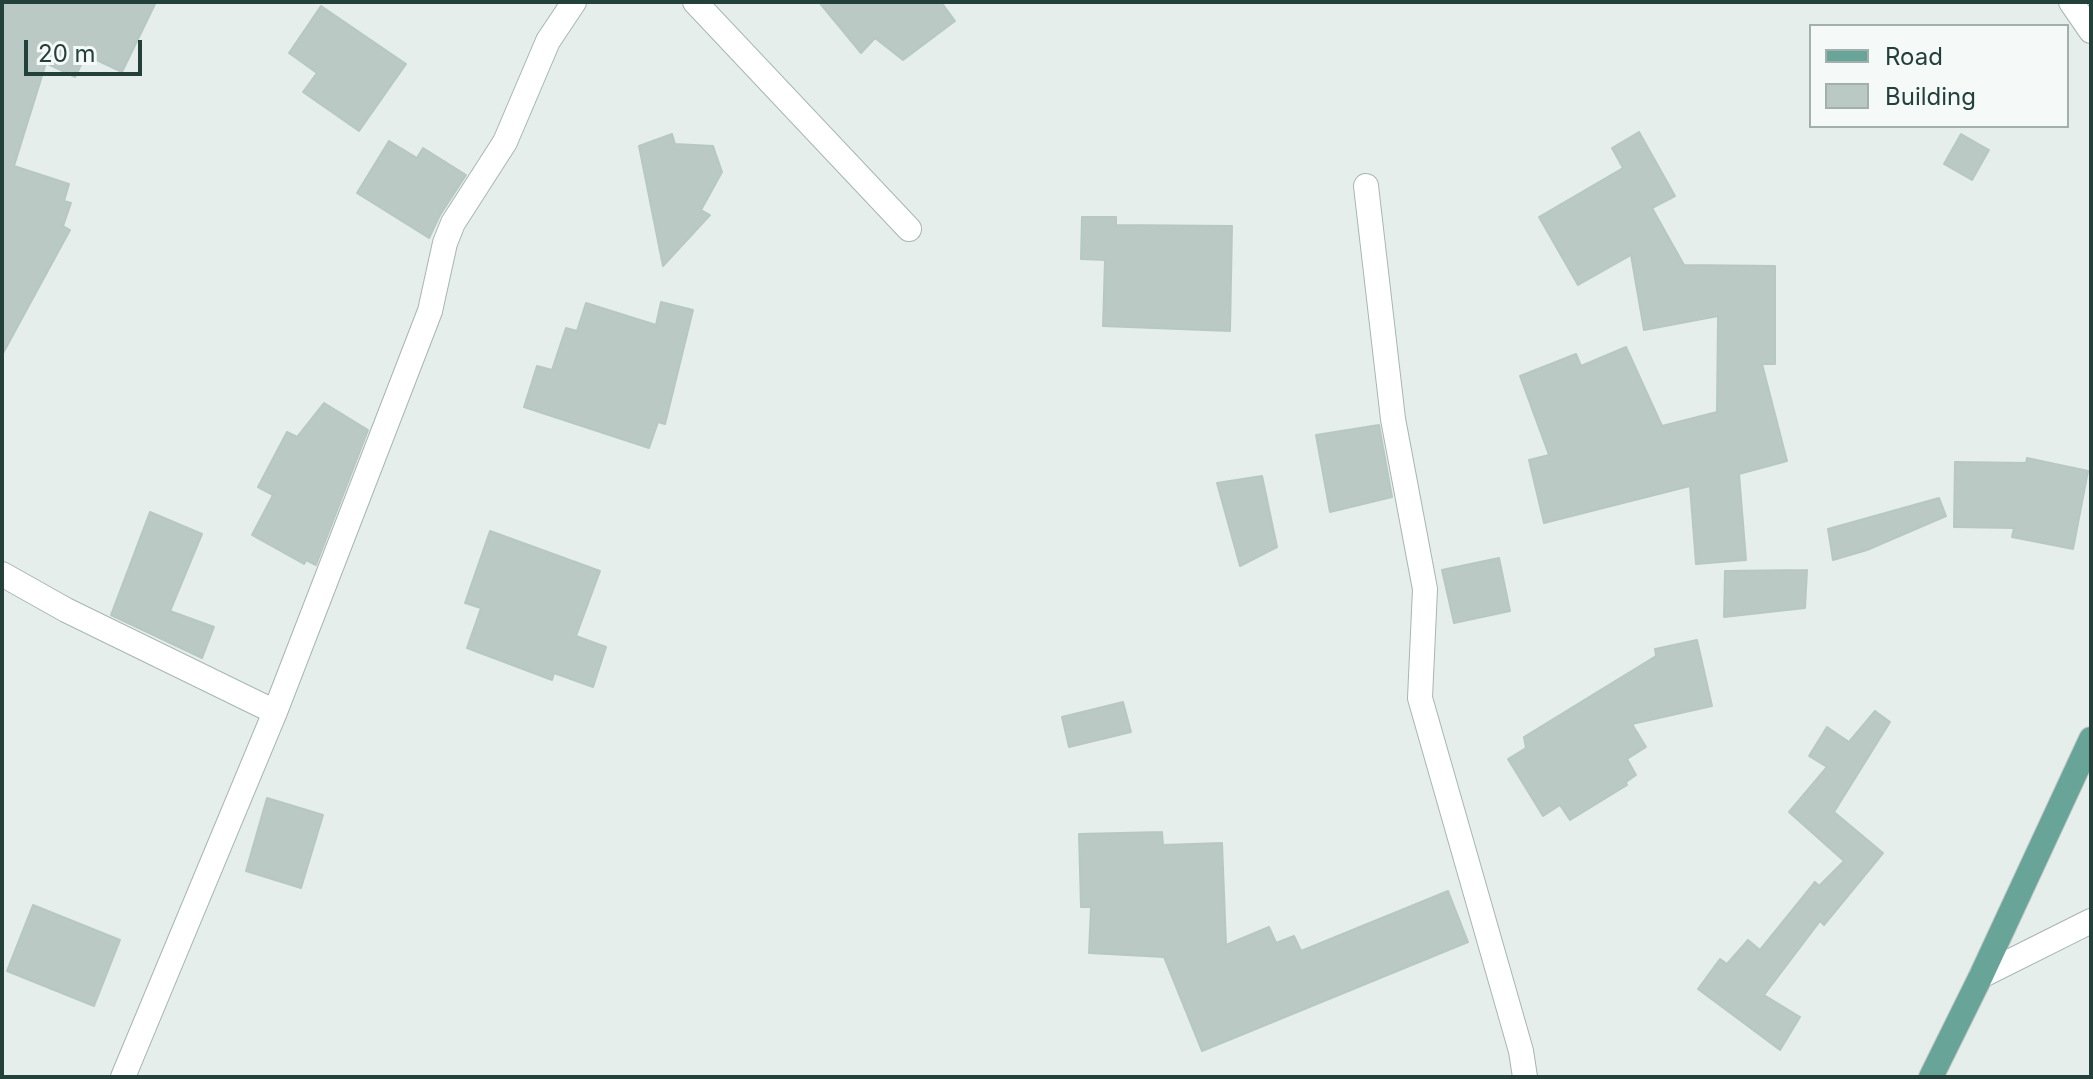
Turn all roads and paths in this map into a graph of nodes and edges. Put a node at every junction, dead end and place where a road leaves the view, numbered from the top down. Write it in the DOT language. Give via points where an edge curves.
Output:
graph roads {
  1 [pos="574,2"];
  2 [pos="695,2"];
  3 [pos="2071,2"];
  4 [pos="2091,31"];
  5 [pos="1366,186"];
  6 [pos="909,229"];
  7 [pos="2,574"];
  8 [pos="275,712"];
  9 [pos="2091,739"];
  10 [pos="2091,921"];
  11 [pos="1981,976"];
  12 [pos="123,1077"];
  13 [pos="1525,1077"];
  14 [pos="1931,1077"];
  1 -- 8 [label="street" via="548,41 505,142 453,223 430,311"];
  2 -- 6 [label="street"];
  3 -- 4 [label="street"];
  5 -- 13 [label="street" via="1393,419 1425,589 1420,698"];
  7 -- 8 [label="street"];
  8 -- 12 [label="street"];
  9 -- 11 [label="main road"];
  10 -- 11 [label="street"];
  11 -- 14 [label="main road"];
}
